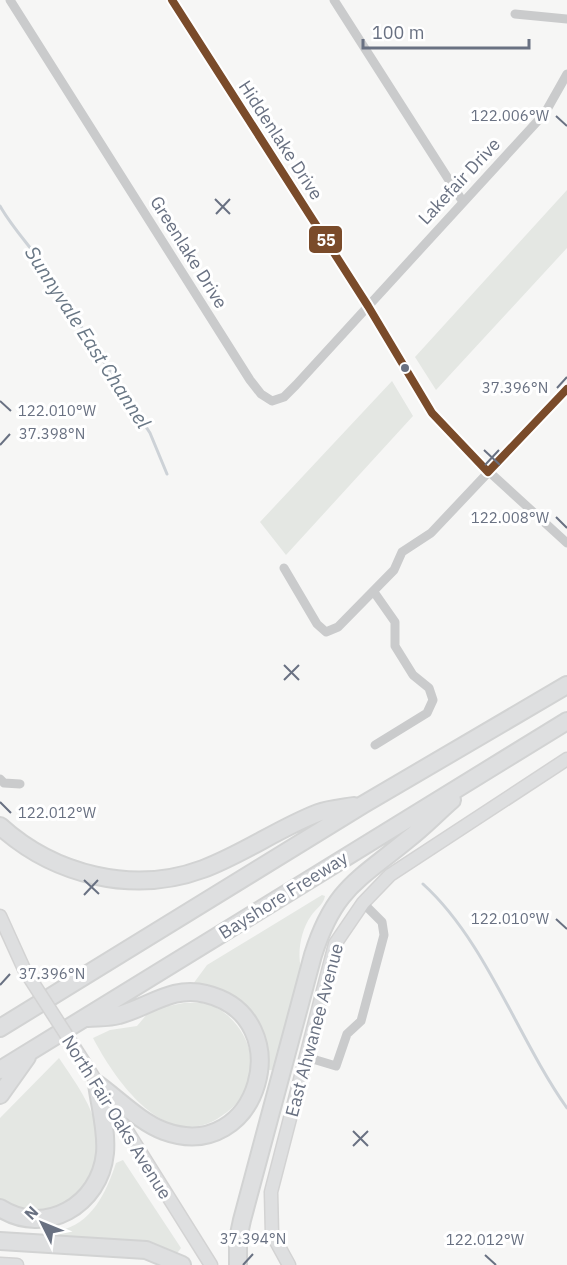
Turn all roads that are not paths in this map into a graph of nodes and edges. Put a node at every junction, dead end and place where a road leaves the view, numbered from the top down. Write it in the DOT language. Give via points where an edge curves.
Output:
graph roads {
  1 [pos="10,0"];
  2 [pos="172,0"];
  3 [pos="334,0"];
  4 [pos="515,14"];
  5 [pos="567,19"];
  6 [pos="567,74"];
  7 [pos="463,202"];
  8 [pos="368,306"];
  9 [pos="567,389"];
  10 [pos="488,472"];
  11 [pos="567,543"];
  12 [pos="284,568"];
  13 [pos="374,592"];
  14 [pos="567,685"];
  15 [pos="567,721"];
  16 [pos="375,746"];
  17 [pos="567,759"];
  18 [pos="481,773"];
  19 [pos="0,778"];
  20 [pos="20,784"];
  21 [pos="364,804"];
  22 [pos="0,826"];
  23 [pos="363,903"];
  24 [pos="0,916"];
  25 [pos="0,937"];
  26 [pos="24,969"];
  27 [pos="84,1018"];
  28 [pos="0,1028"];
  29 [pos="31,1050"];
  30 [pos="306,1057"];
  31 [pos="0,1070"];
  32 [pos="97,1084"];
  33 [pos="0,1095"];
  34 [pos="0,1208"];
  35 [pos="0,1241"];
  36 [pos="0,1264"];
  37 [pos="17,1265"];
  38 [pos="182,1265"];
  39 [pos="211,1265"];
  40 [pos="238,1265"];
  41 [pos="289,1265"];
  1 -- 8 [label="street, Greenlake Drive" via="261,394 272,401 284,397"];
  2 -- 8 [label="street, Hiddenlake Drive"];
  3 -- 7 [label="street"];
  4 -- 5 [label="street"];
  6 -- 7 [label="street, Lakefair Drive" via="545,113"];
  7 -- 8 [label="street, Lakefair Drive"];
  8 -- 10 [label="street, Hiddenlake Drive" via="432,413"];
  9 -- 10 [label="street"];
  10 -- 11 [label="street, Hiddenlake Drive"];
  10 -- 13 [label="street" via="431,533 402,552 394,570"];
  12 -- 13 [label="street" via="317,624 326,632 338,627"];
  13 -- 16 [label="street" via="395,622 394,646 413,675 429,688 433,700 427,713"];
  14 -- 21 [label="highway, Bayshore Freeway"];
  15 -- 18 [label="highway, Bayshore Freeway"];
  17 -- 23 [label="street, East Ahwanee Avenue" via="390,875"];
  18 -- 27 [label="highway, Bayshore Freeway"];
  18 -- 40 [label="highway" via="407,840 354,881 326,918 242,1220"];
  19 -- 20 [label="street" via="4,783"];
  21 -- 22 [label="highway" via="320,812 202,869 158,879 84,875 34,853"];
  21 -- 28 [label="highway, Bayshore Freeway"];
  23 -- 30 [label="street, East Ahwanee Avenue" via="335,944"];
  23 -- 30 [label="street" via="382,922 384,935 361,1021 347,1035 336,1066"];
  24 -- 26 [label="street, North Fair Oaks Avenue"];
  25 -- 26 [label="street, North Fair Oaks Avenue"];
  26 -- 32 [label="street, North Fair Oaks Avenue, bridge"];
  27 -- 29 [label="highway, Bayshore Freeway"];
  27 -- 32 [label="highway" via="118,1016 174,993 206,994 236,1010 250,1027 259,1052 258,1084 245,1109 234,1121 209,1133 187,1136 156,1127"];
  29 -- 31 [label="highway, Bayshore Freeway"];
  29 -- 33 [label="highway"];
  30 -- 41 [label="street, East Ahwanee Avenue" via="271,1192 272,1234"];
  32 -- 34 [label="highway" via="105,1154 91,1192 72,1209 50,1219 17,1217"];
  32 -- 39 [label="street, North Fair Oaks Avenue"];
  35 -- 38 [label="highway" via="146,1250"];
  36 -- 37 [label="street"];
}
